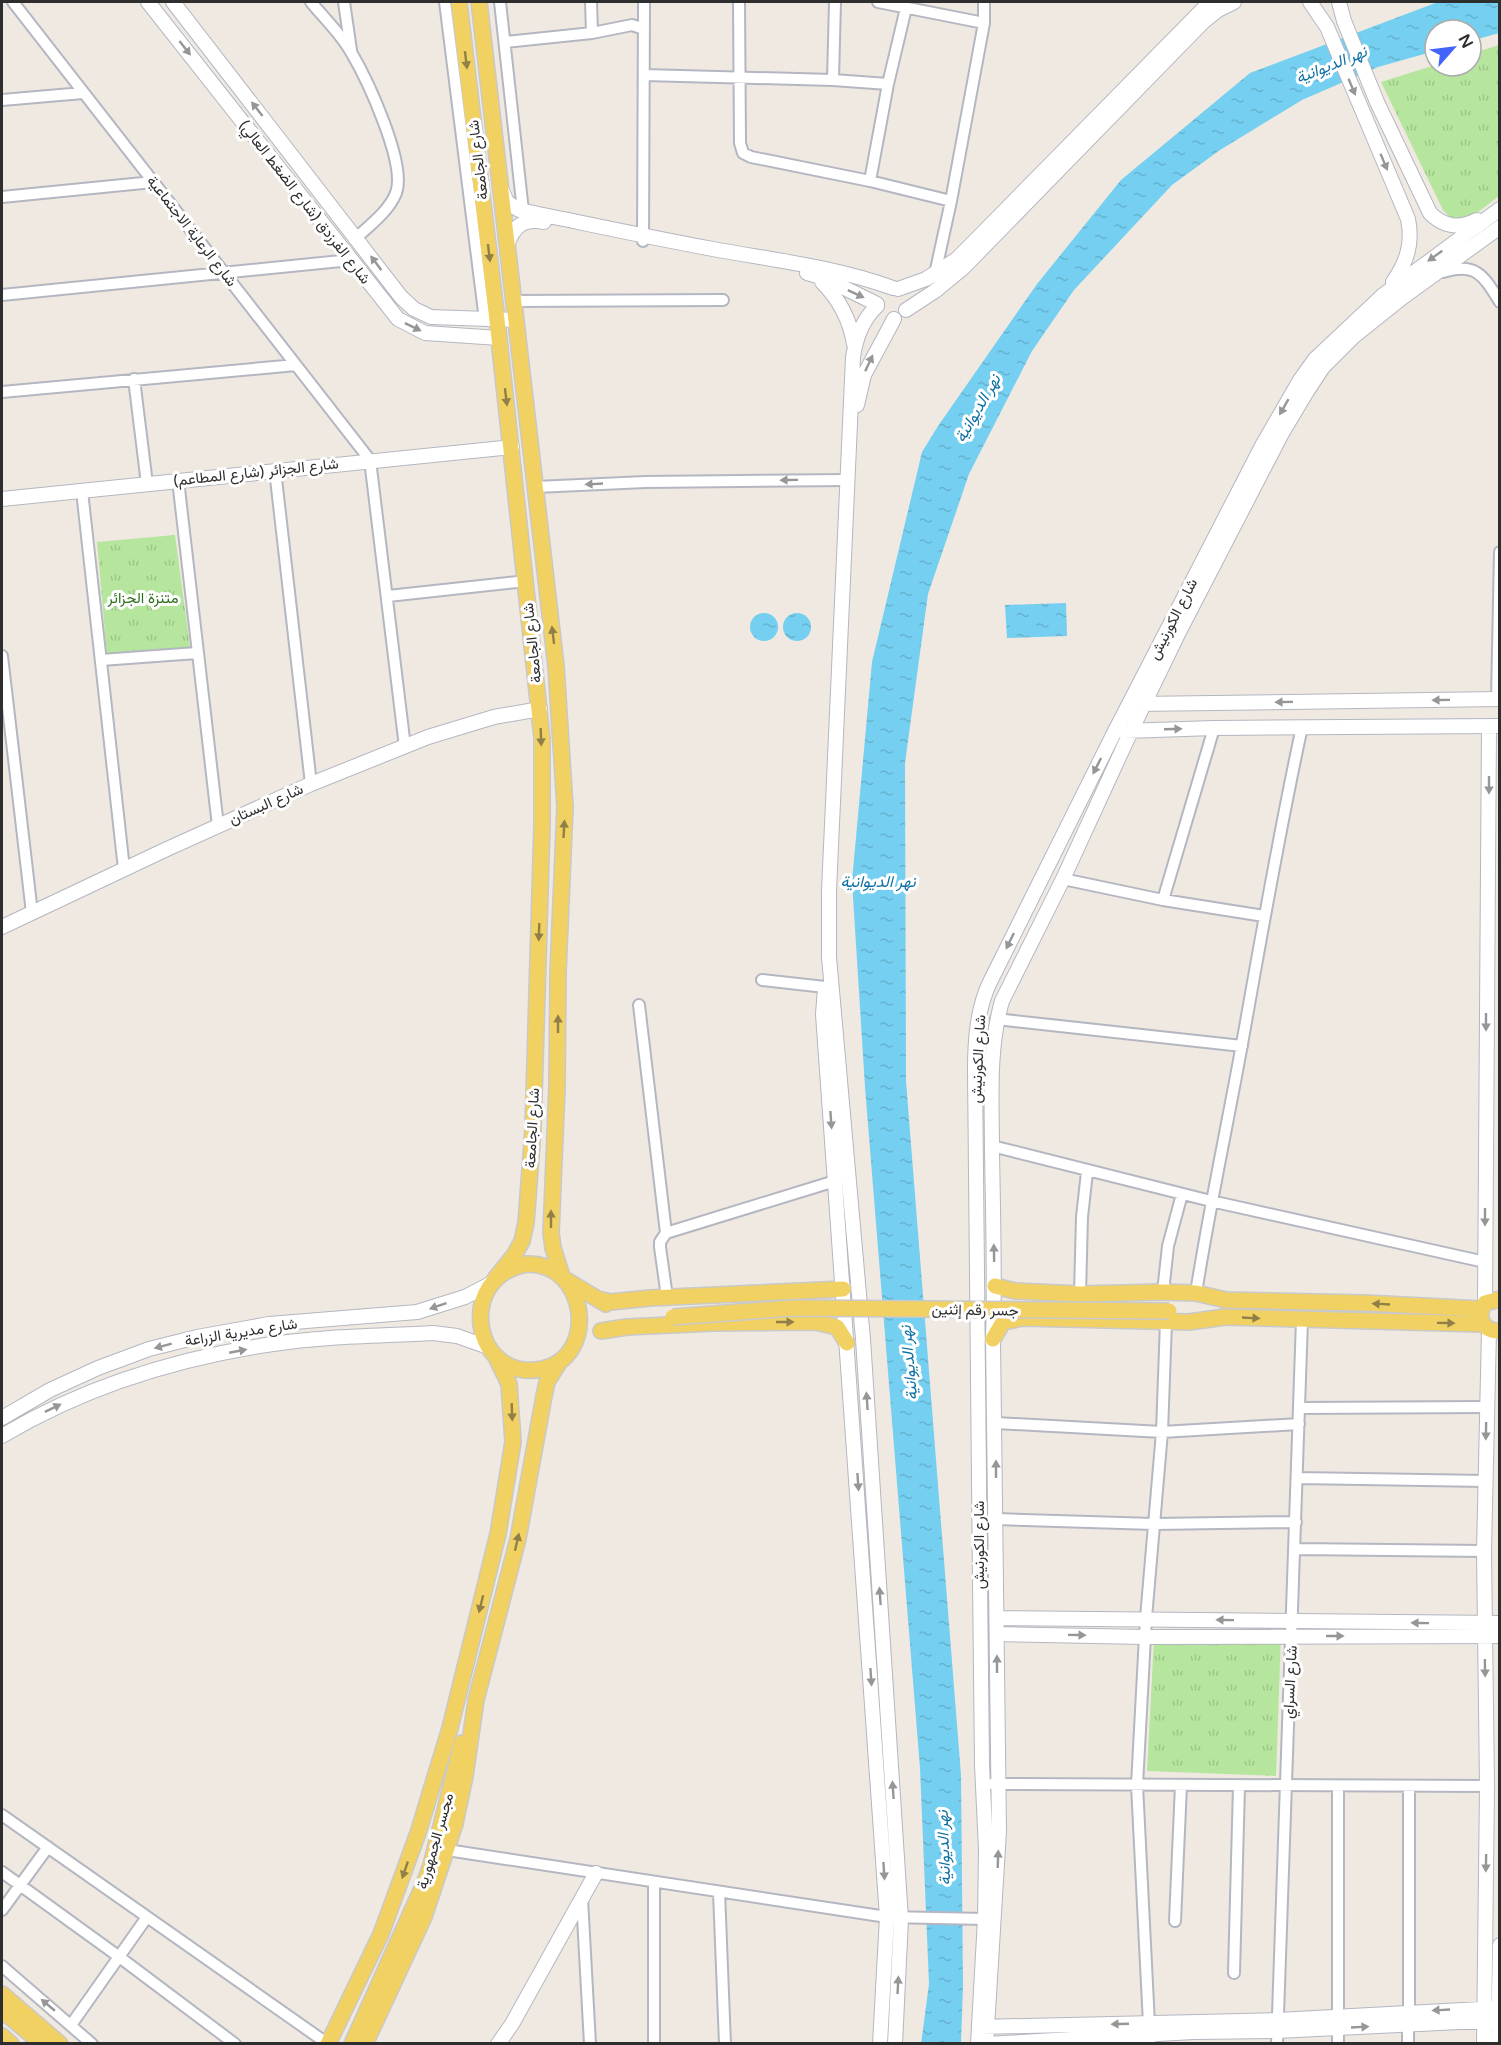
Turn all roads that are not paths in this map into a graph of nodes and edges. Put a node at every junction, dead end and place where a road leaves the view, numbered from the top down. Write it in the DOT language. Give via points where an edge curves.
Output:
graph roads {
  1 [pos="12,2"];
  2 [pos="148,2"];
  3 [pos="173,2"];
  4 [pos="311,2"];
  5 [pos="344,2"];
  6 [pos="445,2"];
  7 [pos="459,2"];
  8 [pos="479,2"];
  9 [pos="500,2"];
  10 [pos="591,2"];
  11 [pos="644,2"];
  12 [pos="739,2"];
  13 [pos="835,2"];
  14 [pos="878,2"];
  15 [pos="984,2"];
  16 [pos="1233,2"];
  17 [pos="1339,2"];
  18 [pos="1310,3"];
  19 [pos="1206,4"];
  20 [pos="906,8"];
  21 [pos="984,23"];
  22 [pos="644,29"];
  23 [pos="592,33"];
  24 [pos="505,42"];
  25 [pos="351,51"];
  26 [pos="644,75"];
  27 [pos="741,77"];
  28 [pos="833,80"];
  29 [pos="888,84"];
  30 [pos="83,93"];
  31 [pos="2,100"];
  32 [pos="499,181"];
  33 [pos="870,181"];
  34 [pos="153,182"];
  35 [pos="2,197"];
  36 [pos="951,201"];
  37 [pos="523,211"];
  38 [pos="1496,211"];
  39 [pos="348,226"];
  40 [pos="1500,227"];
  41 [pos="334,238"];
  42 [pos="356,238"];
  43 [pos="643,239"];
  44 [pos="507,247"];
  45 [pos="351,260"];
  46 [pos="225,272"];
  47 [pos="814,274"];
  48 [pos="935,274"];
  49 [pos="1437,274"];
  50 [pos="493,286"];
  51 [pos="895,288"];
  52 [pos="2,295"];
  53 [pos="512,295"];
  54 [pos="1382,296"];
  55 [pos="723,300"];
  56 [pos="405,301"];
  57 [pos="1500,302"];
  58 [pos="877,305"];
  59 [pos="906,310"];
  60 [pos="393,313"];
  61 [pos="894,319"];
  62 [pos="491,320"];
  63 [pos="515,320"];
  64 [pos="499,338"];
  65 [pos="855,346"];
  66 [pos="296,365"];
  67 [pos="134,379"];
  68 [pos="2,392"];
  69 [pos="849,439"];
  70 [pos="512,447"];
  71 [pos="370,460"];
  72 [pos="275,470"];
  73 [pos="178,480"];
  74 [pos="848,480"];
  75 [pos="147,484"];
  76 [pos="536,487"];
  77 [pos="82,491"];
  78 [pos="2,499"];
  79 [pos="1500,552"];
  80 [pos="526,581"];
  81 [pos="1499,584"];
  82 [pos="388,596"];
  83 [pos="197,653"];
  84 [pos="2,656"];
  85 [pos="101,660"];
  86 [pos="556,666"];
  87 [pos="535,667"];
  88 [pos="1498,699"];
  89 [pos="1342,701"];
  90 [pos="1136,704"];
  91 [pos="540,709"];
  92 [pos="1494,726"];
  93 [pos="1302,727"];
  94 [pos="1344,727"];
  95 [pos="1214,728"];
  96 [pos="1115,731"];
  97 [pos="1131,731"];
  98 [pos="405,747"];
  99 [pos="542,764"];
  100 [pos="564,765"];
  101 [pos="311,784"];
  102 [pos="218,826"];
  103 [pos="1061,837"];
  104 [pos="1080,844"];
  105 [pos="124,869"];
  106 [pos="1063,879"];
  107 [pos="1163,900"];
  108 [pos="32,913"];
  109 [pos="1264,916"];
  110 [pos="2,927"];
  111 [pos="829,957"];
  112 [pos="762,980"];
  113 [pos="825,987"];
  114 [pos="985,992"];
  115 [pos="1493,995"];
  116 [pos="1002,1001"];
  117 [pos="639,1005"];
  118 [pos="996,1019"];
  119 [pos="1242,1046"];
  120 [pos="975,1059"];
  121 [pos="992,1063"];
  122 [pos="992,1146"];
  123 [pos="1087,1172"];
  124 [pos="836,1181"];
  125 [pos="1182,1194"];
  126 [pos="1211,1201"];
  127 [pos="666,1233"];
  128 [pos="1485,1262"];
  129 [pos="564,1278"];
  130 [pos="494,1281"];
  131 [pos="995,1286"];
  132 [pos="851,1289"];
  133 [pos="1196,1293"];
  134 [pos="1080,1294"];
  135 [pos="1226,1300"];
  136 [pos="1165,1306"];
  137 [pos="671,1307"];
  138 [pos="1490,1316"];
  139 [pos="1302,1320"];
  140 [pos="601,1331"];
  141 [pos="863,1339"];
  142 [pos="993,1340"];
  143 [pos="847,1343"];
  144 [pos="572,1346"];
  145 [pos="492,1352"];
  146 [pos="560,1361"];
  147 [pos="1486,1407"];
  148 [pos="1300,1408"];
  149 [pos="2,1418"];
  150 [pos="996,1424"];
  151 [pos="1299,1424"];
  152 [pos="1161,1432"];
  153 [pos="2,1436"];
  154 [pos="1298,1478"];
  155 [pos="1486,1481"];
  156 [pos="996,1519"];
  157 [pos="1296,1522"];
  158 [pos="1154,1524"];
  159 [pos="1295,1549"];
  160 [pos="1484,1551"];
  161 [pos="980,1580"];
  162 [pos="996,1581"];
  163 [pos="997,1618"];
  164 [pos="1146,1618"];
  165 [pos="1500,1623"];
  166 [pos="1293,1629"];
  167 [pos="1484,1630"];
  168 [pos="997,1634"];
  169 [pos="1500,1636"];
  170 [pos="1146,1637"];
  171 [pos="476,1700"];
  172 [pos="453,1714"];
  173 [pos="982,1765"];
  174 [pos="998,1765"];
  175 [pos="998,1784"];
  176 [pos="1286,1784"];
  177 [pos="983,1785"];
  178 [pos="1137,1785"];
  179 [pos="1181,1785"];
  180 [pos="1239,1786"];
  181 [pos="1338,1786"];
  182 [pos="1409,1786"];
  183 [pos="1487,1786"];
  184 [pos="445,1789"];
  185 [pos="2,1815"];
  186 [pos="48,1847"];
  187 [pos="447,1850"];
  188 [pos="2,1872"];
  189 [pos="596,1873"];
  190 [pos="654,1882"];
  191 [pos="20,1886"];
  192 [pos="719,1892"];
  193 [pos="582,1899"];
  194 [pos="2,1910"];
  195 [pos="147,1917"];
  196 [pos="894,1918"];
  197 [pos="982,1919"];
  198 [pos="1175,1921"];
  199 [pos="1500,1945"];
  200 [pos="118,1956"];
  201 [pos="2,1966"];
  202 [pos="1234,1973"];
  203 [pos="2,1994"];
  204 [pos="2,2010"];
  205 [pos="1408,2018"];
  206 [pos="1491,2019"];
  207 [pos="1338,2022"];
  208 [pos="2,2024"];
  209 [pos="71,2025"];
  210 [pos="983,2027"];
  211 [pos="1277,2031"];
  212 [pos="1150,2034"];
  213 [pos="2,2036"];
  214 [pos="20,2039"];
  215 [pos="42,2043"];
  216 [pos="60,2043"];
  217 [pos="92,2043"];
  218 [pos="235,2043"];
  219 [pos="328,2043"];
  220 [pos="343,2043"];
  221 [pos="352,2043"];
  222 [pos="365,2043"];
  223 [pos="498,2043"];
  224 [pos="590,2043"];
  225 [pos="654,2043"];
  226 [pos="725,2043"];
  227 [pos="880,2043"];
  228 [pos="895,2043"];
  229 [pos="978,2043"];
  230 [pos="986,2043"];
  231 [pos="1338,2043"];
  232 [pos="1408,2043"];
  1 -- 30 [label="street, شارع الرعاية الاجتماعية"];
  2 -- 41 [label="main road, شارع الفرزدق (شارع الضغط العالي), one-way"];
  39 -- 3 [label="main road, شارع الفرزدق (شارع الضغط العالي), one-way"];
  4 -- 25 [label="street"];
  5 -- 25 [label="street"];
  6 -- 62 [label="street"];
  7 -- 50 [label="main road, شارع الجامعة, one-way"];
  8 -- 32 [label="main road, شارع الجامعة"];
  9 -- 24 [label="street"];
  10 -- 23 [label="street"];
  11 -- 22 [label="street"];
  12 -- 27 [label="street"];
  13 -- 28 [label="street"];
  14 -- 20 [label="street"];
  15 -- 21 [label="street"];
  16 -- 59 [label="main road" via="1203,22 964,267"];
  17 -- 38 [label="main road" via="1377,102 1430,213 1456,227"];
  18 -- 54 [label="main road, one-way" via="1327,27 1410,229 1406,260"];
  19 -- 48 [label="main road" via="982,235"];
  20 -- 21 [label="street"];
  20 -- 29 [label="street"];
  21 -- 36 [label="street"];
  22 -- 23 [label="street" via="632,25"];
  22 -- 26 [label="street"];
  23 -- 24 [label="street"];
  24 -- 37 [label="street"];
  25 -- 42 [label="street" via="379,110 399,179 396,194 387,207"];
  26 -- 27 [label="street"];
  26 -- 43 [label="street"];
  27 -- 28 [label="street"];
  27 -- 33 [label="street" via="743,153"];
  28 -- 29 [label="street"];
  29 -- 33 [label="street"];
  30 -- 31 [label="street"];
  30 -- 34 [label="street, شارع الرعاية الاجتماعية"];
  32 -- 37 [label="main road" via="507,202"];
  32 -- 44 [label="main road, شارع الجامعة"];
  33 -- 36 [label="street"];
  34 -- 35 [label="street"];
  34 -- 46 [label="street, شارع الرعاية الاجتماعية"];
  36 -- 48 [label="street"];
  37 -- 43 [label="main road"];
  38 -- 54 [label="main road, شارع الكورنيش, one-way"];
  39 -- 41 [label="main road"];
  39 -- 42 [label="main road, شارع الفرزدق (شارع الضغط العالي)"];
  40 -- 49 [label="main road, شارع الكورنيش"];
  41 -- 45 [label="main road, شارع الفرزدق (شارع الضغط العالي)"];
  56 -- 42 [label="main road, شارع الفرزدق (شارع الضغط العالي), one-way"];
  43 -- 44 [label="main road" via="530,221 515,228"];
  43 -- 47 [label="main road"];
  43 -- 51 [label="main road" via="833,271"];
  44 -- 53 [label="main road, شارع الجامعة"];
  45 -- 46 [label="street"];
  45 -- 60 [label="main road, شارع الفرزدق (شارع الضغط العالي)"];
  46 -- 52 [label="street"];
  46 -- 66 [label="street, شارع الرعاية الاجتماعية"];
  47 -- 58 [label="main road, one-way"];
  47 -- 65 [label="main road" via="840,304"];
  48 -- 51 [label="main road"];
  49 -- 57 [label="street" via="1454,268 1473,269 1483,276"];
  49 -- 90 [label="main road, شارع الكورنيش" via="1403,297 1323,367 1281,435 1179,632"];
  50 -- 53 [label="main road" via="501,294"];
  50 -- 62 [label="main road, شارع الجامعة"];
  51 -- 58 [label="main road" via="883,291"];
  51 -- 59 [label="main road" via="908,300"];
  53 -- 55 [label="street"];
  53 -- 63 [label="main road, شارع الجامعة"];
  54 -- 90 [label="main road, شارع الكورنيش, one-way" via="1315,359 1300,380 1263,444"];
  56 -- 60 [label="main road"];
  56 -- 62 [label="main road, شارع الفرزدق (شارع الضغط العالي)" via="431,317"];
  58 -- 61 [label="main road" via="881,315"];
  58 -- 65 [label="main road" via="863,322"];
  59 -- 61 [label="main road"];
  60 -- 64 [label="main road, شارع الفرزدق (شارع الضغط العالي), one-way" via="425,333"];
  69 -- 61 [label="main road, one-way" via="864,375"];
  62 -- 63 [label="main road, شارع الفرزدق (شارع الضغط العالي)"];
  62 -- 64 [label="main road, شارع الجامعة"];
  63 -- 76 [label="main road, شارع الجامعة"];
  64 -- 70 [label="main road, شارع الجامعة, one-way"];
  65 -- 69 [label="main road"];
  66 -- 67 [label="street"];
  66 -- 71 [label="street, شارع الرعاية الاجتماعية"];
  67 -- 68 [label="street"];
  67 -- 75 [label="street"];
  69 -- 74 [label="main road"];
  70 -- 71 [label="main road, شارع الجزائر (شارع المطاعم)"];
  70 -- 80 [label="main road, شارع الجامعة"];
  71 -- 72 [label="main road, شارع الجزائر (شارع المطاعم)"];
  71 -- 82 [label="street"];
  72 -- 73 [label="main road, شارع الجزائر (شارع المطاعم)"];
  72 -- 101 [label="street"];
  73 -- 75 [label="main road, شارع الجزائر (شارع المطاعم)"];
  73 -- 83 [label="street"];
  74 -- 76 [label="street, one-way"];
  74 -- 111 [label="main road"];
  75 -- 77 [label="main road, شارع الجزائر (شارع المطاعم)"];
  86 -- 76 [label="main road, شارع الجامعة, one-way"];
  77 -- 78 [label="main road, شارع الجزائر (شارع المطاعم)"];
  77 -- 85 [label="street"];
  79 -- 81 [label="street"];
  80 -- 82 [label="street"];
  80 -- 87 [label="main road, شارع الجامعة"];
  81 -- 88 [label="street"];
  82 -- 98 [label="street"];
  83 -- 85 [label="street"];
  83 -- 102 [label="street"];
  84 -- 108 [label="street"];
  85 -- 105 [label="street"];
  86 -- 87 [label="main road"];
  86 -- 100 [label="main road, شارع الجامعة"];
  87 -- 91 [label="main road, شارع الجامعة"];
  88 -- 89 [label="main road, one-way"];
  89 -- 90 [label="main road, one-way"];
  89 -- 94 [label="main road"];
  90 -- 96 [label="main road, شارع الكورنيش"];
  90 -- 97 [label="main road, شارع الكورنيش"];
  91 -- 98 [label="main road, شارع البستان" via="470,723"];
  91 -- 99 [label="main road, شارع الجامعة, one-way"];
  92 -- 94 [label="main road"];
  92 -- 115 [label="main road, one-way"];
  93 -- 94 [label="main road"];
  93 -- 95 [label="main road"];
  93 -- 109 [label="street"];
  97 -- 95 [label="main road, one-way"];
  95 -- 107 [label="street"];
  96 -- 97 [label="main road"];
  96 -- 103 [label="main road, شارع الكورنيش, one-way"];
  97 -- 104 [label="main road, شارع الكورنيش"];
  98 -- 101 [label="main road, شارع البستان"];
  99 -- 100 [label="main road"];
  99 -- 130 [label="main road, شارع الجامعة, one-way" via="534,1129 526,1222 518,1247"];
  129 -- 100 [label="main road, شارع الجامعة, one-way" via="553,1248 551,1223"];
  101 -- 102 [label="main road, شارع البستان"];
  102 -- 105 [label="main road, شارع البستان"];
  103 -- 104 [label="main road"];
  103 -- 114 [label="main road, شارع الكورنيش, one-way"];
  104 -- 106 [label="main road, شارع الكورنيش"];
  105 -- 108 [label="main road, شارع البستان"];
  106 -- 107 [label="street"];
  106 -- 116 [label="main road, شارع الكورنيش"];
  107 -- 109 [label="street"];
  108 -- 110 [label="main road, شارع البستان"];
  109 -- 119 [label="street"];
  111 -- 113 [label="main road"];
  111 -- 132 [label="main road"];
  112 -- 113 [label="street"];
  113 -- 124 [label="main road, one-way"];
  114 -- 116 [label="main road"];
  114 -- 120 [label="main road, شارع الكورنيش"];
  115 -- 128 [label="main road, one-way"];
  116 -- 118 [label="main road, شارع الكورنيش"];
  117 -- 127 [label="street"];
  118 -- 119 [label="street"];
  118 -- 121 [label="main road, شارع الكورنيش"];
  119 -- 126 [label="street"];
  120 -- 121 [label="main road"];
  120 -- 161 [label="main road, شارع الكورنيش"];
  121 -- 122 [label="main road, شارع الكورنيش"];
  122 -- 123 [label="street"];
  131 -- 122 [label="main road, شارع الكورنيش, one-way"];
  123 -- 125 [label="street"];
  123 -- 134 [label="street"];
  124 -- 127 [label="street"];
  124 -- 132 [label="main road"];
  125 -- 126 [label="street"];
  125 -- 136 [label="street" via="1168,1246"];
  126 -- 128 [label="street"];
  126 -- 133 [label="street"];
  127 -- 137 [label="street" via="660,1247"];
  128 -- 138 [label="main road"];
  129 -- 130 [label="main road" via="549,1268 527,1264 511,1268"];
  129 -- 137 [label="main road" via="607,1305 631,1309"];
  129 -- 144 [label="main road" via="580,1315"];
  130 -- 145 [label="main road" via="485,1295 480,1321 482,1335"];
  130 -- 149 [label="main road, شارع مديرية الزراعة, one-way" via="465,1297 417,1312 269,1324 159,1347 98,1368"];
  131 -- 134 [label="main road" via="1009,1291"];
  131 -- 142 [label="main road, شارع الكورنيش"];
  132 -- 137 [label="main road"];
  132 -- 141 [label="main road"];
  132 -- 143 [label="main road"];
  133 -- 135 [label="main road"];
  133 -- 136 [label="main road"];
  134 -- 136 [label="main road"];
  135 -- 136 [label="main road"];
  138 -- 135 [label="main road, one-way" via="1365,1303"];
  136 -- 137 [label="main road, جسر رقم إثنين" via="872,1299"];
  136 -- 139 [label="main road, one-way" via="1225,1317"];
  136 -- 142 [label="main road" via="1016,1319 1003,1322"];
  136 -- 152 [label="street"];
  137 -- 140 [label="main road"];
  139 -- 138 [label="main road, one-way"];
  138 -- 147 [label="main road"];
  139 -- 148 [label="street, شارع السراي"];
  140 -- 143 [label="main road, one-way" via="713,1323 816,1322 837,1327"];
  140 -- 144 [label="main road"];
  141 -- 143 [label="main road"];
  196 -- 141 [label="main road, one-way"];
  142 -- 150 [label="main road, شارع الكورنيش"];
  143 -- 196 [label="main road, one-way"];
  144 -- 146 [label="main road"];
  145 -- 146 [label="main road" via="508,1364 532,1370"];
  153 -- 145 [label="main road, شارع مديرية الزراعة, one-way" via="70,1400 151,1370 273,1344 433,1333 457,1335"];
  145 -- 172 [label="main road, one-way" via="509,1384 513,1442 498,1534"];
  171 -- 146 [label="main road, one-way" via="518,1539 547,1382"];
  147 -- 148 [label="street"];
  147 -- 155 [label="main road, one-way"];
  148 -- 151 [label="street, شارع السراي"];
  150 -- 152 [label="street"];
  156 -- 150 [label="main road, شارع الكورنيش, one-way"];
  151 -- 152 [label="street"];
  151 -- 154 [label="street, شارع السراي"];
  152 -- 158 [label="street"];
  154 -- 155 [label="street"];
  154 -- 157 [label="street, شارع السراي"];
  155 -- 160 [label="main road"];
  156 -- 158 [label="street"];
  156 -- 162 [label="main road, شارع الكورنيش"];
  157 -- 158 [label="street"];
  157 -- 159 [label="street, شارع السراي"];
  158 -- 164 [label="street"];
  159 -- 160 [label="street"];
  159 -- 166 [label="street, شارع السراي"];
  160 -- 167 [label="main road"];
  161 -- 162 [label="main road"];
  161 -- 173 [label="main road, شارع الكورنيش"];
  162 -- 163 [label="main road, شارع الكورنيش"];
  163 -- 164 [label="main road"];
  163 -- 168 [label="main road, شارع الكورنيش"];
  166 -- 164 [label="main road, one-way"];
  164 -- 170 [label="street"];
  165 -- 167 [label="main road"];
  166 -- 167 [label="main road"];
  166 -- 170 [label="main road"];
  166 -- 176 [label="street, شارع السراي"];
  167 -- 169 [label="main road"];
  167 -- 183 [label="main road, one-way"];
  168 -- 170 [label="main road, one-way"];
  174 -- 168 [label="main road, شارع الكورنيش, one-way"];
  170 -- 178 [label="street"];
  171 -- 184 [label="main road, مجسر الجمهورية"];
  171 -- 187 [label="main road" via="465,1776"];
  172 -- 184 [label="main road, مجسر الجمهورية"];
  172 -- 219 [label="main road, one-way" via="395,1900"];
  173 -- 174 [label="main road" via="991,1773"];
  173 -- 177 [label="main road, شارع الكورنيش"];
  174 -- 175 [label="main road, شارع الكورنيش"];
  175 -- 177 [label="street"];
  175 -- 178 [label="street"];
  210 -- 175 [label="main road, شارع الكورنيش, one-way" via="997,1886"];
  176 -- 180 [label="street"];
  176 -- 181 [label="street"];
  176 -- 211 [label="street, شارع السراي"];
  177 -- 197 [label="main road, شارع الكورنيش" via="986,1850"];
  178 -- 179 [label="street"];
  178 -- 212 [label="street"];
  179 -- 180 [label="street"];
  179 -- 198 [label="street"];
  180 -- 202 [label="street"];
  181 -- 182 [label="street"];
  181 -- 207 [label="street"];
  182 -- 183 [label="street"];
  182 -- 205 [label="street"];
  183 -- 206 [label="main road, one-way" via="1484,1991"];
  184 -- 220 [label="main road, مجسر الجمهورية" via="417,1875"];
  184 -- 221 [label="main road, مجسر الجمهورية" via="431,1865"];
  185 -- 186 [label="street"];
  186 -- 191 [label="street"];
  186 -- 195 [label="street"];
  187 -- 189 [label="street"];
  187 -- 222 [label="main road" via="424,1917"];
  188 -- 191 [label="street"];
  189 -- 190 [label="street"];
  189 -- 193 [label="main road"];
  190 -- 192 [label="street"];
  190 -- 225 [label="street"];
  191 -- 194 [label="street"];
  191 -- 200 [label="street"];
  192 -- 196 [label="street"];
  192 -- 226 [label="street"];
  193 -- 223 [label="main road"];
  193 -- 224 [label="street"];
  195 -- 200 [label="street"];
  195 -- 219 [label="street"];
  196 -- 197 [label="street"];
  196 -- 227 [label="main road"];
  228 -- 196 [label="main road, one-way"];
  197 -- 210 [label="main road, شارع الكورنيش"];
  199 -- 206 [label="main road"];
  200 -- 209 [label="street"];
  200 -- 218 [label="street"];
  209 -- 201 [label="street, one-way"];
  203 -- 216 [label="main road"];
  204 -- 214 [label="main road"];
  205 -- 206 [label="main road"];
  205 -- 207 [label="main road"];
  205 -- 232 [label="street"];
  207 -- 211 [label="main road"];
  207 -- 231 [label="street"];
  208 -- 214 [label="main road"];
  209 -- 217 [label="street"];
  212 -- 210 [label="main road, one-way"];
  210 -- 229 [label="main road, شارع الكورنيش"];
  210 -- 230 [label="main road, شارع الكورنيش"];
  211 -- 212 [label="main road"];
  212 -- 230 [label="main road"];
  213 -- 214 [label="main road"];
  214 -- 215 [label="main road"];
}
